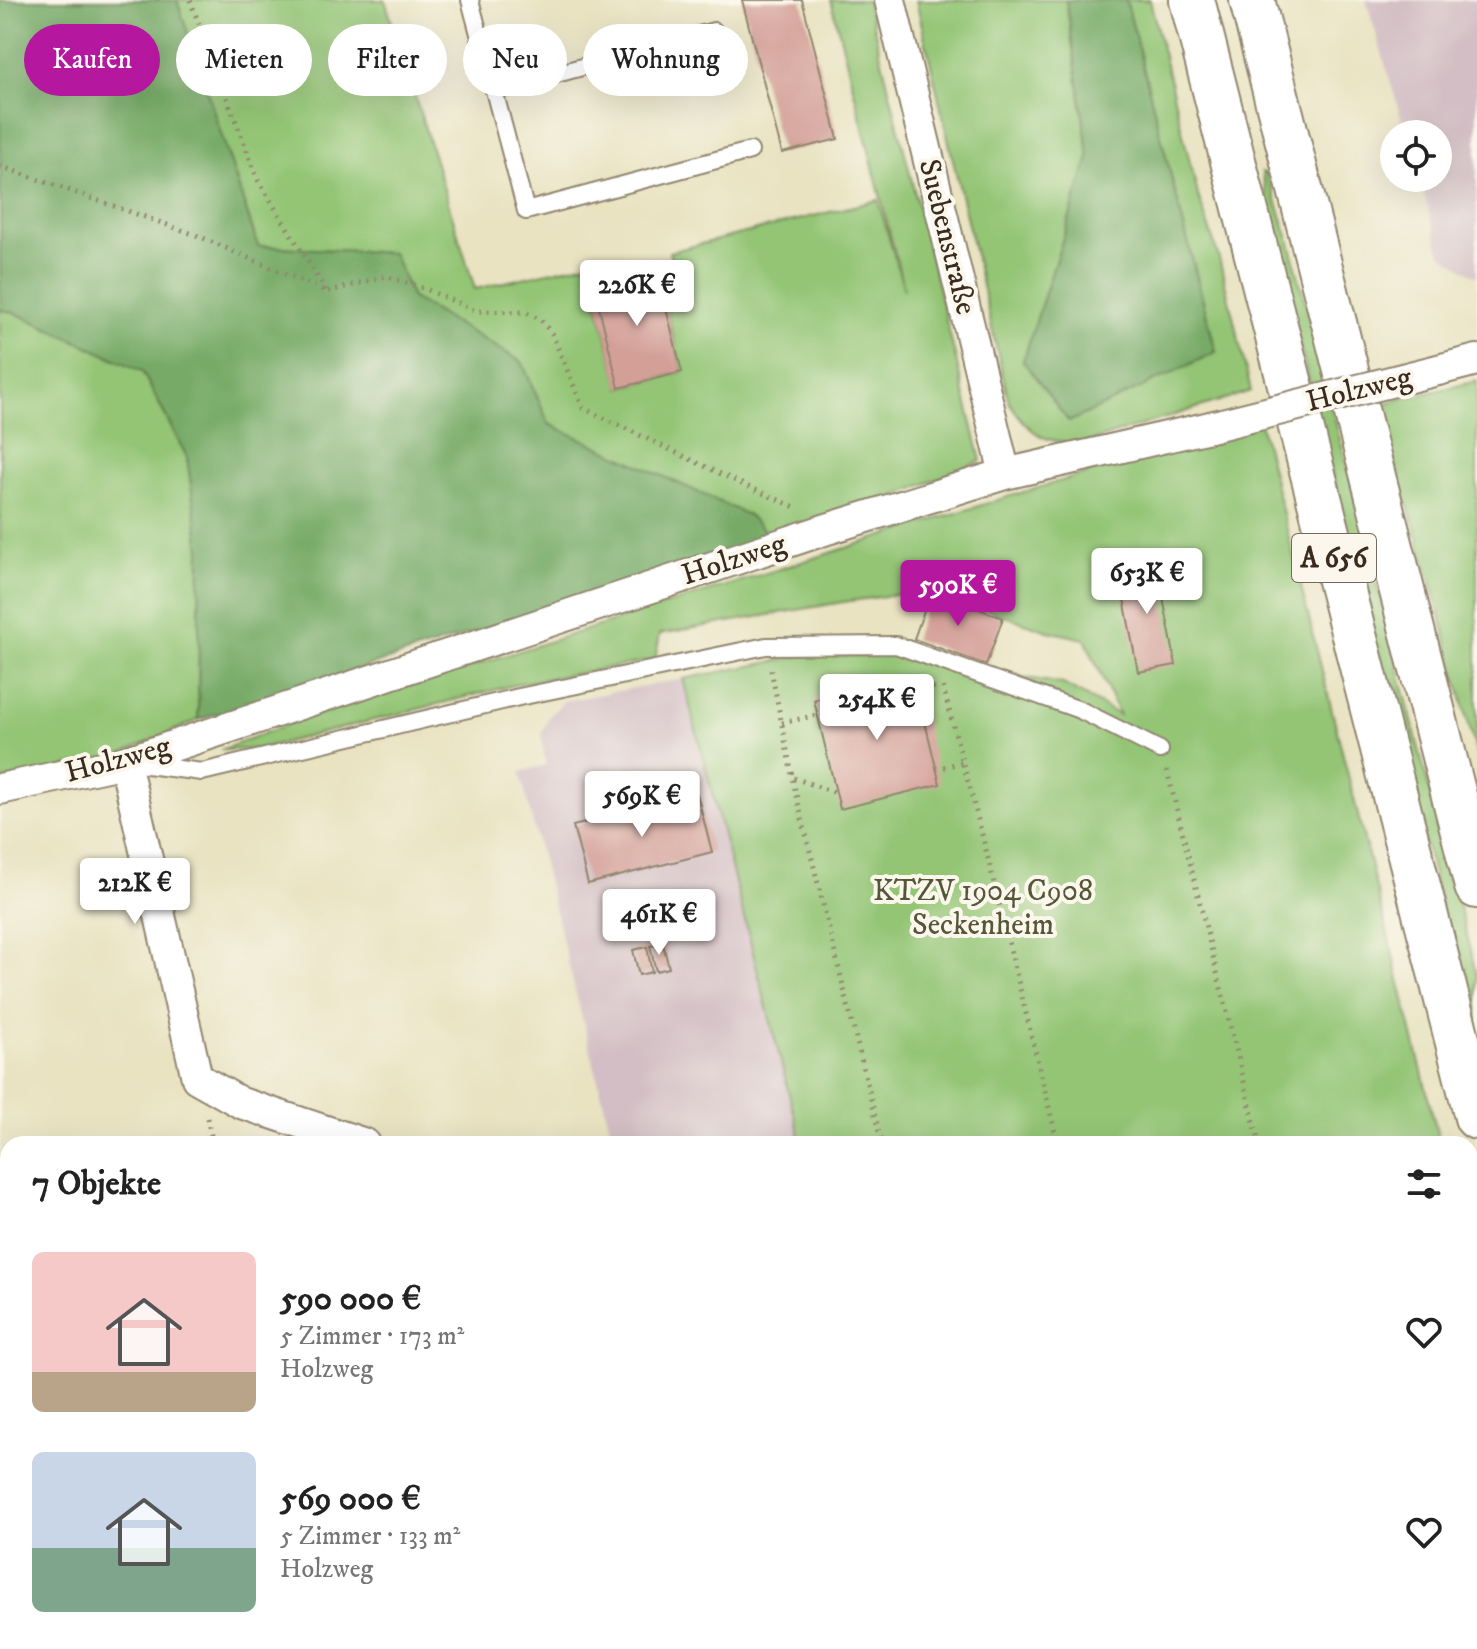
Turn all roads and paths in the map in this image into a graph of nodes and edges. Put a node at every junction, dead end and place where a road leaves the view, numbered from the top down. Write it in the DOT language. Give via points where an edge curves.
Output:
graph roads {
  1 [pos="190,0"];
  2 [pos="470,0"];
  3 [pos="890,0"];
  4 [pos="1192,0"];
  5 [pos="1252,0"];
  6 [pos="476,24"];
  7 [pos="495,96"];
  8 [pos="750,151"];
  9 [pos="0,166"];
  10 [pos="327,292"];
  11 [pos="1477,360"];
  12 [pos="1005,474"];
  13 [pos="827,529"];
  14 [pos="766,646"];
  15 [pos="941,662"];
  16 [pos="942,685"];
  17 [pos="917,691"];
  18 [pos="817,715"];
  19 [pos="782,723"];
  20 [pos="1160,750"];
  21 [pos="125,762"];
  22 [pos="963,762"];
  23 [pos="936,769"];
  24 [pos="793,778"];
  25 [pos="1172,786"];
  26 [pos="0,789"];
  27 [pos="836,793"];
  28 [pos="1477,886"];
  29 [pos="1477,1117"];
  30 [pos="341,1136"];
  31 [pos="880,1136"];
  32 [pos="1056,1136"];
  33 [pos="1258,1136"];
  1 -- 10 [label="path" via="258,180"];
  2 -- 6 [label="lane"];
  3 -- 12 [label="street, Suebenstraße"];
  4 -- 29 [label="highway, A 656"];
  5 -- 28 [label="highway, A 656"];
  7 -- 8 [label="lane" via="526,211"];
  9 -- 10 [label="path" via="196,235"];
  10 -- 13 [label="path" via="386,276 476,311 525,312 552,334 583,408 805,511"];
  11 -- 12 [label="street, Holzweg, bridge"];
  12 -- 13 [label="street, Holzweg"];
  13 -- 21 [label="street, Holzweg"];
  14 -- 15 [label="lane" via="896,645"];
  14 -- 19 [label="path"];
  14 -- 21 [label="lane" via="519,697 202,772"];
  15 -- 16 [label="path"];
  15 -- 20 [label="lane" via="1080,710"];
  16 -- 17 [label="path"];
  16 -- 22 [label="path"];
  18 -- 19 [label="path"];
  19 -- 24 [label="path"];
  21 -- 26 [label="street, Holzweg"];
  21 -- 30 [label="street" via="197,1078 241,1103"];
  22 -- 23 [label="path"];
  22 -- 32 [label="path"];
  24 -- 27 [label="path"];
  24 -- 31 [label="path"];
  25 -- 33 [label="path"];
}
